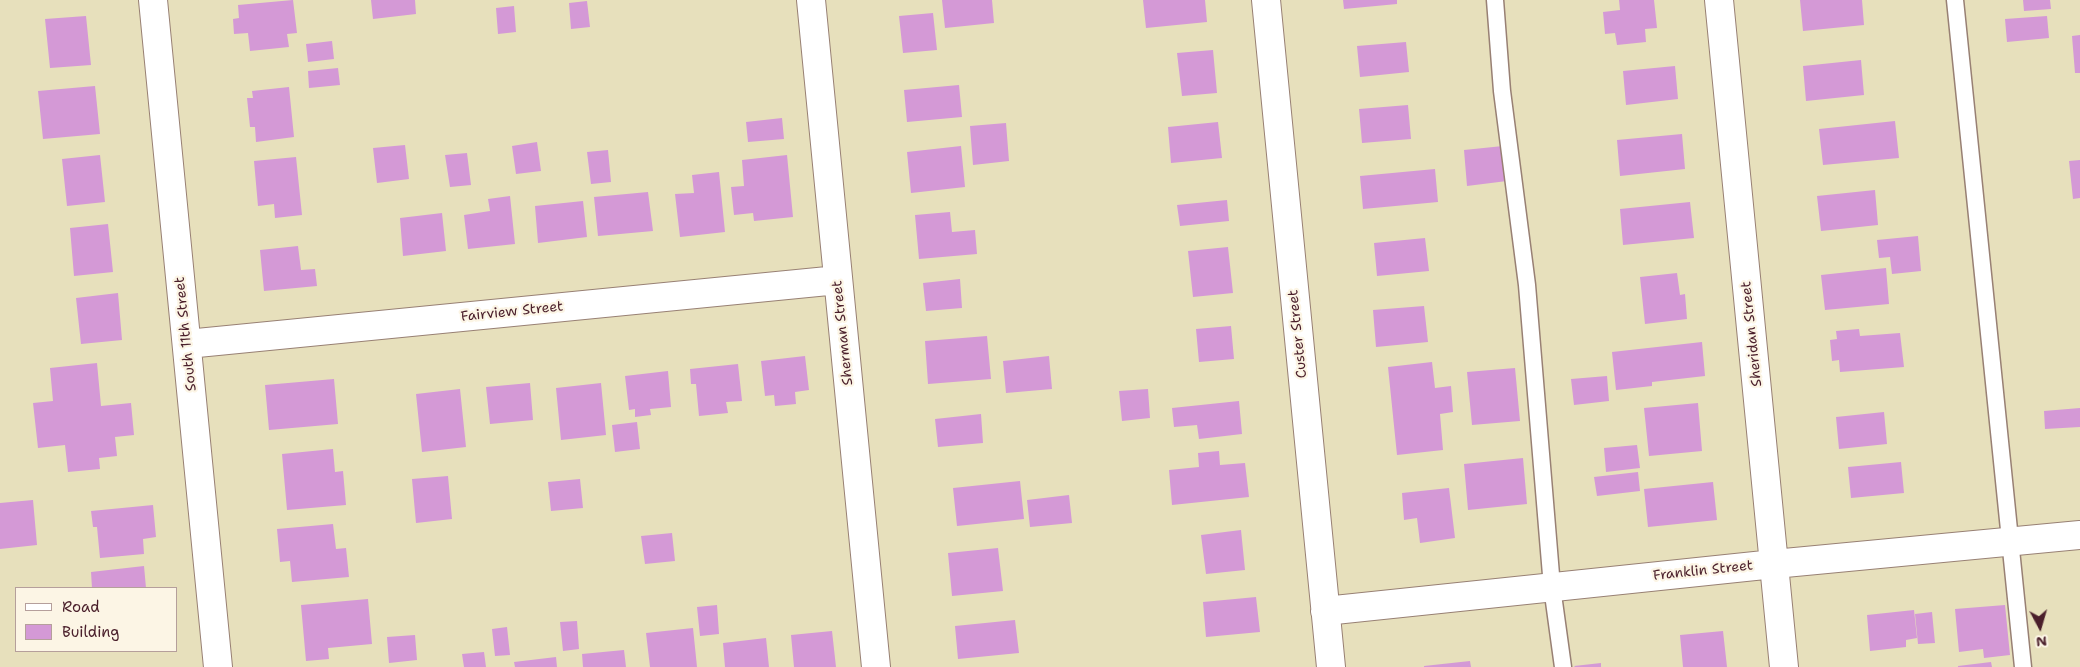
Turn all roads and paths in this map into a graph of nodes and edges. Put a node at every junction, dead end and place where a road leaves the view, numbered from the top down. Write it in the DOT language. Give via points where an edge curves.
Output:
graph roads {
  1 [pos="153,0"];
  2 [pos="811,0"];
  3 [pos="1266,0"];
  4 [pos="1494,0"];
  5 [pos="1719,0"];
  6 [pos="1955,0"];
  7 [pos="838,280"];
  8 [pos="187,344"];
  9 [pos="2080,535"];
  10 [pos="2011,541"];
  11 [pos="1774,564"];
  12 [pos="1552,587"];
  13 [pos="1326,611"];
  14 [pos="218,667"];
  15 [pos="876,667"];
  16 [pos="1331,667"];
  17 [pos="1563,667"];
  18 [pos="1784,667"];
  19 [pos="2023,667"];
  1 -- 8 [label="street, South 11th Street"];
  2 -- 7 [label="street, Sherman Street"];
  3 -- 13 [label="street, Custer Street"];
  4 -- 12 [label="lane" via="1502,91 1528,286"];
  5 -- 11 [label="street, Sheridan Street"];
  6 -- 10 [label="lane"];
  7 -- 8 [label="street, Fairview Street"];
  7 -- 15 [label="street, Sherman Street"];
  8 -- 14 [label="street, South 11th Street"];
  9 -- 10 [label="street, Franklin Street"];
  10 -- 11 [label="street, Franklin Street"];
  10 -- 19 [label="lane"];
  11 -- 12 [label="street, Franklin Street"];
  11 -- 18 [label="street, Sheridan Street"];
  12 -- 13 [label="street, Franklin Street"];
  12 -- 17 [label="lane"];
  13 -- 16 [label="street, Custer Street"];
}
